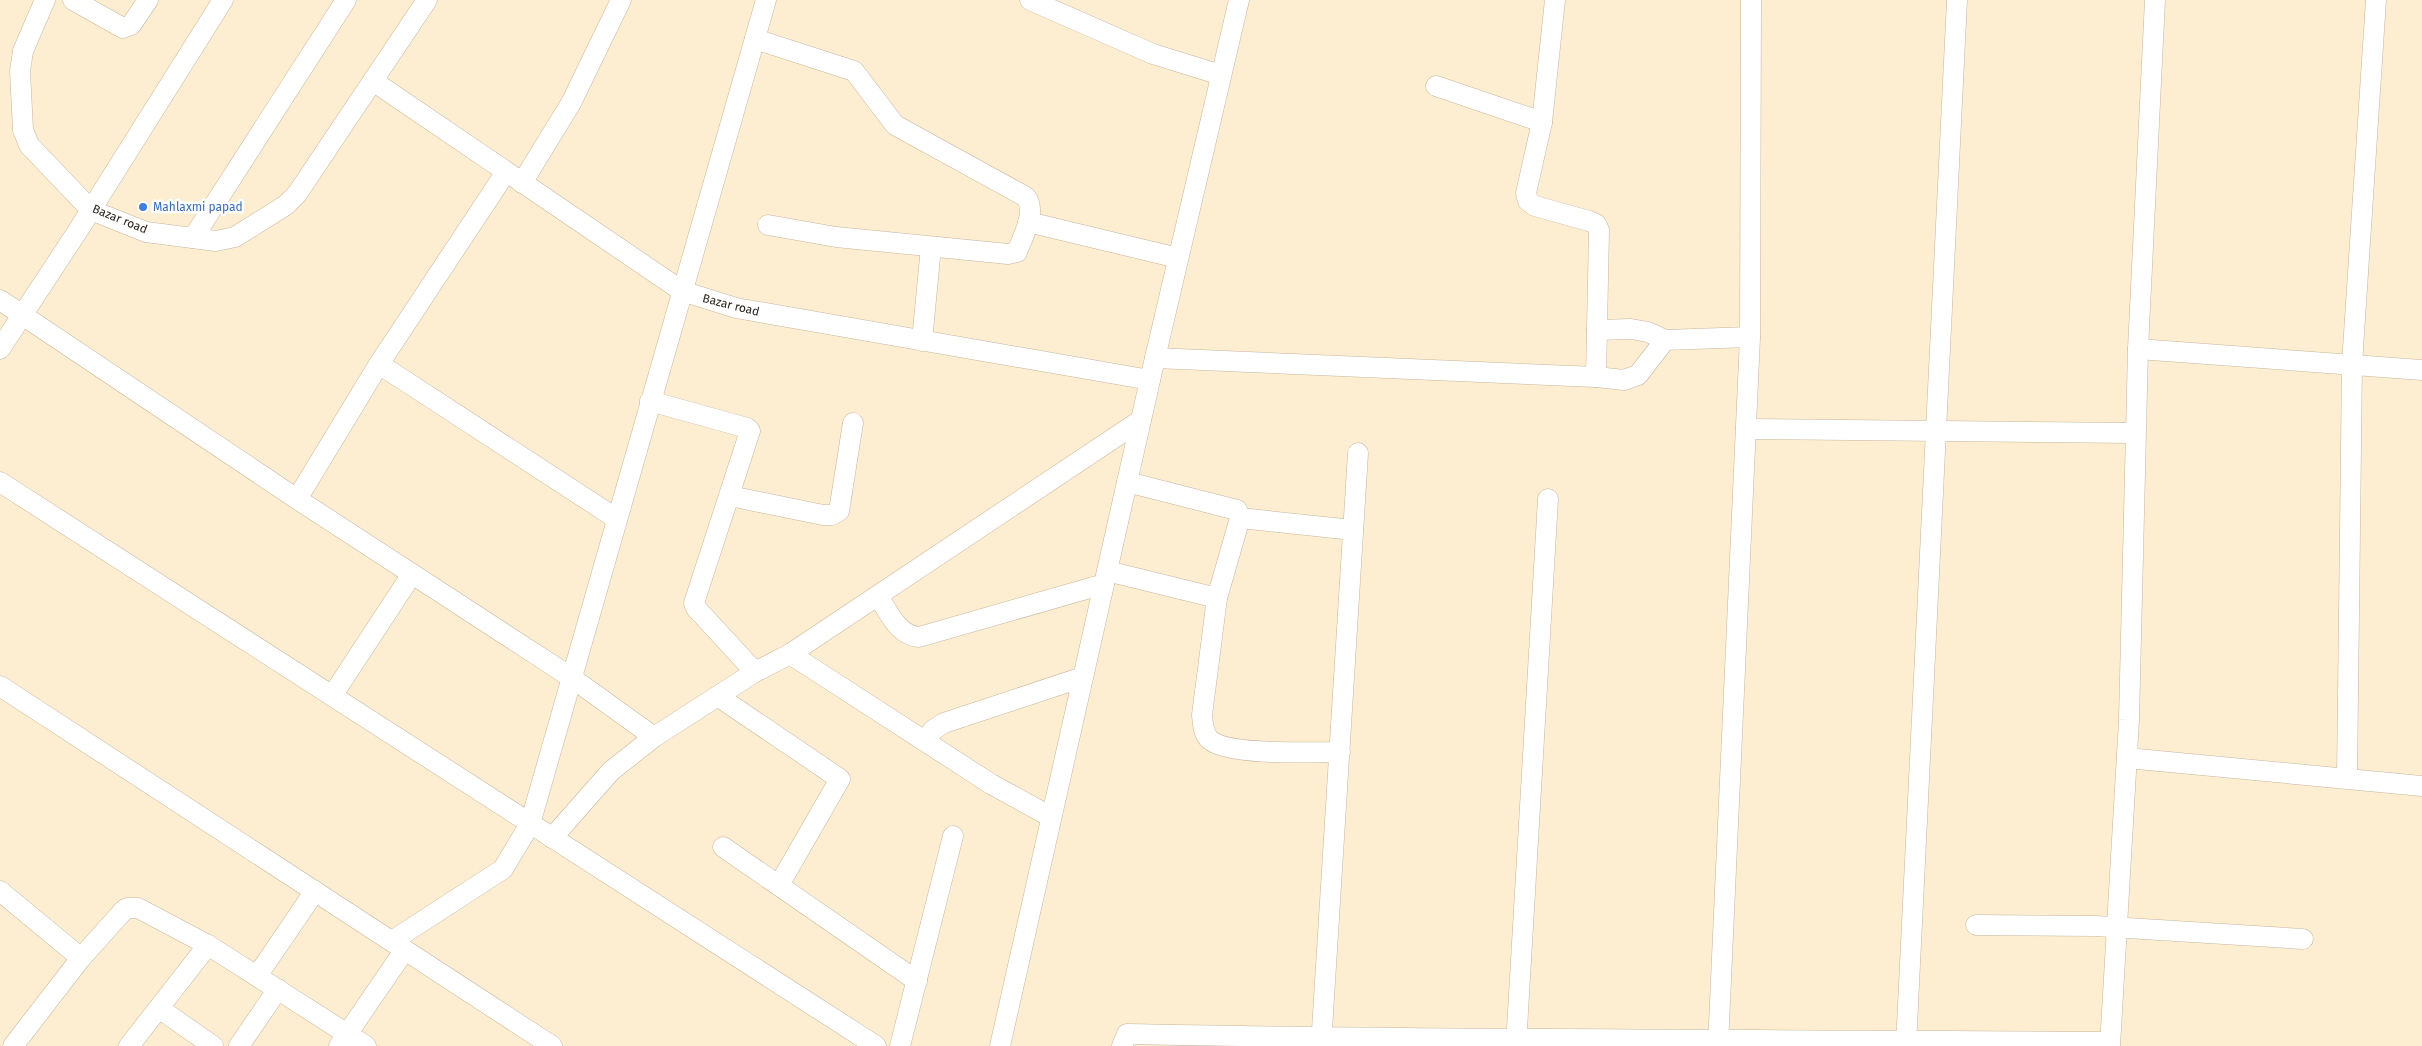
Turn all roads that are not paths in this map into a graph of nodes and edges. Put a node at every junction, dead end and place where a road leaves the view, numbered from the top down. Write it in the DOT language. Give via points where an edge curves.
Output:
graph roads {
  1 [pos="45,0"];
  2 [pos="73,0"];
  3 [pos="148,0"];
  4 [pos="224,0"];
  5 [pos="346,0"];
  6 [pos="428,0"];
  7 [pos="621,0"];
  8 [pos="766,0"];
  9 [pos="1239,0"];
  10 [pos="1555,0"];
  11 [pos="1751,0"];
  12 [pos="1957,0"];
  13 [pos="2156,0"];
  14 [pos="2376,0"];
  15 [pos="1037,1"];
  16 [pos="755,39"];
  17 [pos="1221,75"];
  18 [pos="373,81"];
  19 [pos="1436,86"];
  20 [pos="1542,122"];
  21 [pos="514,177"];
  22 [pos="91,210"];
  23 [pos="1028,222"];
  24 [pos="768,225"];
  25 [pos="193,238"];
  26 [pos="931,247"];
  27 [pos="1178,258"];
  28 [pos="682,292"];
  29 [pos="0,300"];
  30 [pos="23,315"];
  31 [pos="1597,330"];
  32 [pos="1750,337"];
  33 [pos="1665,340"];
  34 [pos="922,341"];
  35 [pos="0,349"];
  36 [pos="2138,349"];
  37 [pos="1155,358"];
  38 [pos="379,364"];
  39 [pos="2352,364"];
  40 [pos="2422,370"];
  41 [pos="1596,377"];
  42 [pos="1150,380"];
  43 [pos="650,401"];
  44 [pos="1141,420"];
  45 [pos="853,424"];
  46 [pos="1746,429"];
  47 [pos="1936,432"];
  48 [pos="2134,433"];
  49 [pos="1358,453"];
  50 [pos="0,482"];
  51 [pos="1127,482"];
  52 [pos="730,496"];
  53 [pos="1548,498"];
  54 [pos="296,499"];
  55 [pos="1240,518"];
  56 [pos="617,519"];
  57 [pos="1353,530"];
  58 [pos="412,574"];
  59 [pos="1106,577"];
  60 [pos="878,596"];
  61 [pos="1217,598"];
  62 [pos="790,654"];
  63 [pos="755,672"];
  64 [pos="1083,677"];
  65 [pos="572,678"];
  66 [pos="0,686"];
  67 [pos="332,696"];
  68 [pos="719,697"];
  69 [pos="654,737"];
  70 [pos="925,741"];
  71 [pos="1340,752"];
  72 [pos="2127,758"];
  73 [pos="2347,778"];
  74 [pos="2422,786"];
  75 [pos="1051,816"];
  76 [pos="530,824"];
  77 [pos="953,836"];
  78 [pos="552,838"];
  79 [pos="723,847"];
  80 [pos="779,886"];
  81 [pos="0,891"];
  82 [pos="315,891"];
  83 [pos="1976,925"];
  84 [pos="2117,928"];
  85 [pos="2303,939"];
  86 [pos="208,945"];
  87 [pos="398,946"];
  88 [pos="81,958"];
  89 [pos="257,976"];
  90 [pos="917,980"];
  91 [pos="278,989"];
  92 [pos="160,1009"];
  93 [pos="344,1040"];
  94 [pos="1321,1042"];
  95 [pos="1516,1042"];
  96 [pos="1719,1042"];
  97 [pos="1907,1043"];
  98 [pos="2110,1044"];
  99 [pos="13,1046"];
  100 [pos="129,1046"];
  101 [pos="213,1046"];
  102 [pos="239,1046"];
  103 [pos="366,1046"];
  104 [pos="552,1046"];
  105 [pos="876,1046"];
  106 [pos="900,1046"];
  107 [pos="1000,1046"];
  108 [pos="1122,1046"];
  1 -- 22 [label="street, Bazar road" via="22,58 23,130 29,145"];
  2 -- 3 [label="street" via="123,28 130,24"];
  4 -- 22 [label="street"];
  5 -- 25 [label="street"];
  6 -- 18 [label="street, Bazar road"];
  7 -- 21 [label="street" via="571,103"];
  8 -- 16 [label="street"];
  9 -- 17 [label="street"];
  10 -- 20 [label="street"];
  11 -- 32 [label="street"];
  12 -- 47 [label="street"];
  13 -- 36 [label="street"];
  14 -- 39 [label="street"];
  15 -- 17 [label="street" via="1153,54"];
  16 -- 23 [label="street" via="854,71 895,126 1026,196 1030,206"];
  16 -- 28 [label="street"];
  17 -- 27 [label="street"];
  18 -- 21 [label="street, Bazar road"];
  18 -- 25 [label="street, Bazar road" via="297,194 286,205 235,237 216,241"];
  19 -- 20 [label="street"];
  20 -- 31 [label="street" via="1526,197 1535,206 1596,224 1599,230"];
  21 -- 28 [label="street, Bazar road"];
  21 -- 38 [label="street"];
  22 -- 25 [label="street, Bazar road" via="146,232"];
  22 -- 30 [label="street"];
  23 -- 26 [label="street" via="1017,252 1008,254"];
  23 -- 27 [label="street"];
  24 -- 26 [label="street" via="836,238"];
  26 -- 34 [label="street"];
  27 -- 37 [label="street"];
  28 -- 34 [label="street, Bazar road" via="736,308"];
  28 -- 43 [label="street"];
  29 -- 30 [label="street"];
  30 -- 35 [label="street"];
  30 -- 54 [label="street"];
  31 -- 33 [label="street" via="1631,329"];
  31 -- 41 [label="street"];
  32 -- 33 [label="street"];
  32 -- 46 [label="street"];
  33 -- 41 [label="street" via="1638,375 1624,380"];
  34 -- 42 [label="street, Bazar road"];
  36 -- 39 [label="street"];
  36 -- 48 [label="street"];
  37 -- 41 [label="street"];
  37 -- 42 [label="street"];
  38 -- 54 [label="street"];
  38 -- 56 [label="street"];
  39 -- 40 [label="street"];
  39 -- 73 [label="street"];
  42 -- 44 [label="street"];
  43 -- 52 [label="street" via="750,431"];
  43 -- 56 [label="street"];
  44 -- 51 [label="street"];
  44 -- 60 [label="street"];
  45 -- 52 [label="street" via="839,511 823,515"];
  46 -- 47 [label="street"];
  46 -- 96 [label="street"];
  47 -- 48 [label="street"];
  47 -- 97 [label="street"];
  48 -- 72 [label="street"];
  49 -- 57 [label="street"];
  50 -- 67 [label="street"];
  51 -- 55 [label="street" via="1233,508"];
  51 -- 59 [label="street"];
  52 -- 63 [label="street" via="694,603"];
  53 -- 95 [label="street"];
  54 -- 58 [label="street"];
  55 -- 57 [label="street"];
  55 -- 61 [label="street"];
  56 -- 65 [label="street"];
  57 -- 71 [label="street"];
  58 -- 65 [label="street"];
  58 -- 67 [label="street"];
  59 -- 60 [label="street" via="919,637 902,632"];
  59 -- 61 [label="street"];
  59 -- 64 [label="street"];
  60 -- 62 [label="street"];
  61 -- 71 [label="street" via="1202,715 1204,731 1210,740 1228,747 1259,751"];
  62 -- 63 [label="street"];
  62 -- 70 [label="street"];
  63 -- 68 [label="street"];
  64 -- 70 [label="street" via="944,723"];
  64 -- 75 [label="street"];
  65 -- 69 [label="street"];
  65 -- 76 [label="street"];
  66 -- 82 [label="street"];
  67 -- 76 [label="street"];
  68 -- 69 [label="street"];
  68 -- 80 [label="street" via="840,779"];
  69 -- 78 [label="street" via="611,771"];
  70 -- 75 [label="street" via="991,784"];
  71 -- 94 [label="street"];
  72 -- 73 [label="street"];
  72 -- 84 [label="street"];
  73 -- 74 [label="street"];
  75 -- 107 [label="street"];
  76 -- 78 [label="street"];
  76 -- 87 [label="street" via="503,869"];
  77 -- 90 [label="street"];
  78 -- 105 [label="street"];
  79 -- 80 [label="street"];
  80 -- 90 [label="street"];
  81 -- 88 [label="street"];
  82 -- 87 [label="street"];
  82 -- 89 [label="street"];
  83 -- 84 [label="street"];
  84 -- 85 [label="street"];
  84 -- 98 [label="street"];
  86 -- 88 [label="street" via="133,907 124,910"];
  86 -- 89 [label="street"];
  86 -- 92 [label="street"];
  87 -- 93 [label="street"];
  87 -- 104 [label="street"];
  88 -- 99 [label="street"];
  89 -- 91 [label="street"];
  90 -- 106 [label="street"];
  91 -- 93 [label="street"];
  91 -- 102 [label="street"];
  92 -- 100 [label="street"];
  92 -- 101 [label="street"];
  93 -- 103 [label="street"];
  94 -- 95 [label="street"];
  94 -- 108 [label="street" via="1127,1034"];
  95 -- 96 [label="street"];
  96 -- 97 [label="street"];
  97 -- 98 [label="street"];
}
